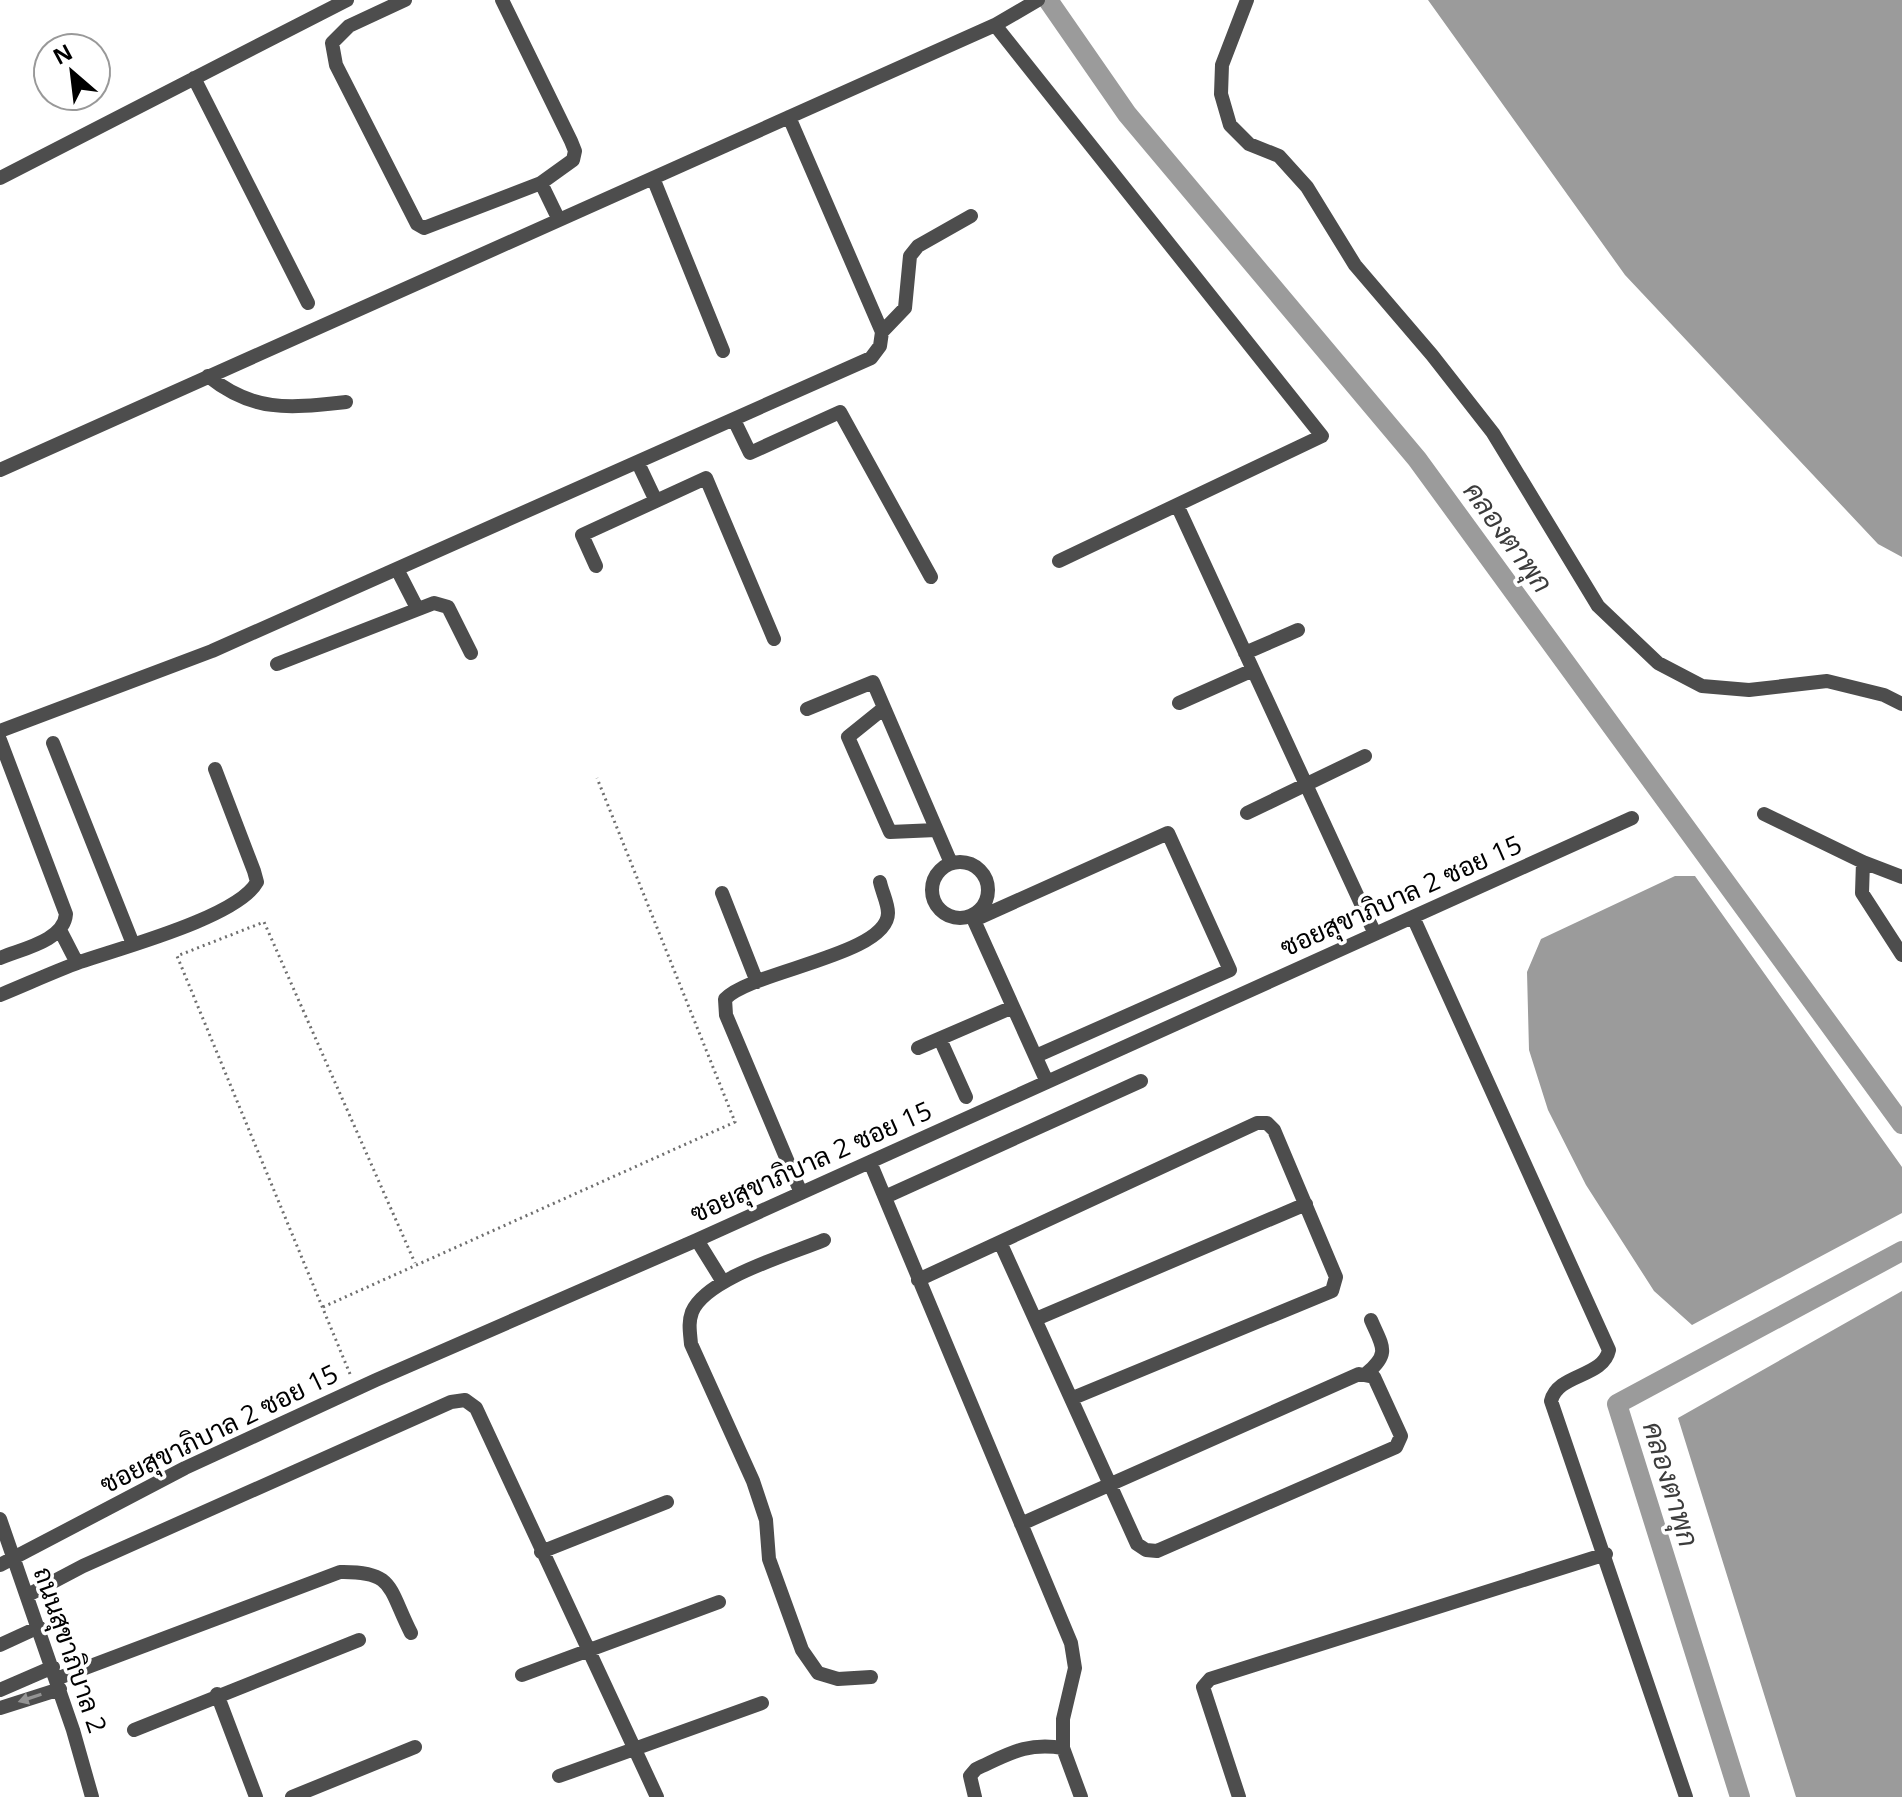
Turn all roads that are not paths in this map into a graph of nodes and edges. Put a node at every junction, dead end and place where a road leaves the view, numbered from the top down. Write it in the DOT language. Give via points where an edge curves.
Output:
graph roads {
  1 [pos="347,0"];
  2 [pos="405,0"];
  3 [pos="502,0"];
  4 [pos="1038,0"];
  5 [pos="1247,0"];
  6 [pos="995,25"];
  7 [pos="194,78"];
  8 [pos="789,117"];
  9 [pos="0,178"];
  10 [pos="653,178"];
  11 [pos="541,183"];
  12 [pos="971,216"];
  13 [pos="558,218"];
  14 [pos="308,303"];
  15 [pos="882,332"];
  16 [pos="723,351"];
  17 [pos="208,376"];
  18 [pos="346,402"];
  19 [pos="734,420"];
  20 [pos="638,463"];
  21 [pos="0,470"];
  22 [pos="656,501"];
  23 [pos="1177,505"];
  24 [pos="1059,561"];
  25 [pos="596,566"];
  26 [pos="398,571"];
  27 [pos="931,577"];
  28 [pos="417,608"];
  29 [pos="1298,630"];
  30 [pos="774,639"];
  31 [pos="471,653"];
  32 [pos="1245,653"];
  33 [pos="277,664"];
  34 [pos="1253,670"];
  35 [pos="1179,703"];
  36 [pos="1902,704"];
  37 [pos="884,708"];
  38 [pos="807,709"];
  39 [pos="0,731"];
  40 [pos="0,740"];
  41 [pos="53,743"];
  42 [pos="1365,756"];
  43 [pos="215,769"];
  44 [pos="1305,784"];
  45 [pos="1247,813"];
  46 [pos="1764,814"];
  47 [pos="1632,818"];
  48 [pos="936,830"];
  49 [pos="1863,862"];
  50 [pos="951,863"];
  51 [pos="1902,877"];
  52 [pos="880,882"];
  53 [pos="722,893"];
  54 [pos="1413,917"];
  55 [pos="973,918"];
  56 [pos="60,930"];
  57 [pos="1375,934"];
  58 [pos="133,944"];
  59 [pos="1902,955"];
  60 [pos="0,958"];
  61 [pos="77,963"];
  62 [pos="757,982"];
  63 [pos="0,995"];
  64 [pos="1013,1007"];
  65 [pos="940,1039"];
  66 [pos="918,1048"];
  67 [pos="1036,1056"];
  68 [pos="1141,1081"];
  69 [pos="1047,1082"];
  70 [pos="966,1097"];
  71 [pos="870,1162"];
  72 [pos="801,1193"];
  73 [pos="885,1197"];
  74 [pos="1306,1204"];
  75 [pos="697,1240"];
  76 [pos="824,1240"];
  77 [pos="1000,1242"];
  78 [pos="918,1280"];
  79 [pos="723,1282"];
  80 [pos="1036,1319"];
  81 [pos="1371,1320"];
  82 [pos="1367,1373"];
  83 [pos="1073,1398"];
  84 [pos="1112,1482"];
  85 [pos="667,1502"];
  86 [pos="0,1519"];
  87 [pos="1021,1524"];
  88 [pos="541,1552"];
  89 [pos="1606,1554"];
  90 [pos="7,1562"];
  91 [pos="28,1595"];
  92 [pos="719,1602"];
  93 [pos="39,1627"];
  94 [pos="411,1633"];
  95 [pos="359,1640"];
  96 [pos="0,1645"];
  97 [pos="587,1651"];
  98 [pos="522,1675"];
  99 [pos="871,1677"];
  100 [pos="56,1678"];
  101 [pos="0,1690"];
  102 [pos="217,1694"];
  103 [pos="762,1703"];
  104 [pos="0,1708"];
  105 [pos="134,1730"];
  106 [pos="415,1747"];
  107 [pos="1063,1748"];
  108 [pos="635,1750"];
  109 [pos="559,1776"];
  110 [pos="92,1797"];
  111 [pos="256,1797"];
  112 [pos="292,1797"];
  113 [pos="657,1797"];
  114 [pos="975,1797"];
  115 [pos="1081,1797"];
  116 [pos="1239,1797"];
  117 [pos="1686,1797"];
  1 -- 7 [label="street"];
  2 -- 11 [label="street" via="349,26 332,43 336,65 417,224 433,228"];
  3 -- 11 [label="street" via="575,151 566,167"];
  4 -- 6 [label="street"];
  5 -- 36 [label="street" via="1222,65 1221,94 1230,125 1249,144 1279,156 1307,187 1355,265 1493,433 1598,606 1658,663 1702,686 1749,690 1827,681"];
  6 -- 8 [label="street"];
  6 -- 23 [label="street" via="1322,436"];
  7 -- 9 [label="street"];
  7 -- 14 [label="street"];
  8 -- 10 [label="street"];
  8 -- 15 [label="street"];
  10 -- 13 [label="street"];
  10 -- 16 [label="street"];
  11 -- 13 [label="street"];
  12 -- 15 [label="street" via="918,246 906,267 905,308"];
  13 -- 17 [label="street"];
  15 -- 19 [label="street" via="871,358"];
  17 -- 18 [label="street" via="232,395 256,404 288,408"];
  17 -- 21 [label="street"];
  19 -- 20 [label="street"];
  19 -- 27 [label="street" via="750,453 840,412"];
  20 -- 22 [label="street"];
  20 -- 26 [label="street"];
  22 -- 25 [label="street" via="582,535"];
  22 -- 30 [label="street" via="706,478"];
  23 -- 24 [label="street"];
  23 -- 32 [label="street"];
  26 -- 28 [label="street"];
  26 -- 39 [label="street" via="212,651"];
  28 -- 31 [label="street" via="434,603 448,607"];
  28 -- 33 [label="street"];
  29 -- 32 [label="street"];
  32 -- 34 [label="street"];
  34 -- 35 [label="street"];
  34 -- 44 [label="street"];
  37 -- 38 [label="street" via="873,682"];
  37 -- 48 [label="street"];
  37 -- 48 [label="street" via="848,737 890,832"];
  40 -- 56 [label="street" via="66,914"];
  41 -- 58 [label="street"];
  42 -- 44 [label="street"];
  43 -- 58 [label="street" via="257,882 244,898 222,909"];
  44 -- 45 [label="street"];
  44 -- 57 [label="street"];
  46 -- 49 [label="street"];
  47 -- 54 [label="street, ซอยสุขาภิบาล 2 ซอย 15"];
  48 -- 50 [label="street"];
  49 -- 51 [label="street"];
  49 -- 59 [label="street" via="1862,893"];
  50 -- 55 [label="street" via="968,863 987,881 987,899"];
  50 -- 55 [label="street" via="932,882 933,901 946,915"];
  52 -- 62 [label="street" via="888,913 886,924 875,934"];
  53 -- 62 [label="street"];
  54 -- 57 [label="street, ซอยสุขาภิบาล 2 ซอย 15"];
  54 -- 89 [label="street" via="1609,1350 1604,1363 1559,1387 1551,1401"];
  55 -- 64 [label="street"];
  55 -- 67 [label="street" via="1168,833 1230,970"];
  56 -- 60 [label="street"];
  56 -- 61 [label="street"];
  57 -- 69 [label="street, ซอยสุขาภิบาล 2 ซอย 15"];
  58 -- 61 [label="street"];
  61 -- 63 [label="street"];
  62 -- 72 [label="street" via="730,994 724,1006"];
  64 -- 65 [label="street"];
  64 -- 67 [label="street"];
  65 -- 66 [label="street"];
  65 -- 70 [label="street"];
  67 -- 69 [label="street"];
  68 -- 73 [label="street"];
  69 -- 71 [label="street, ซอยสุขาภิบาล 2 ซอย 15"];
  71 -- 72 [label="street, ซอยสุขาภิบาล 2 ซอย 15"];
  71 -- 73 [label="street"];
  72 -- 75 [label="street, ซอยสุขาภิบาล 2 ซอย 15"];
  73 -- 78 [label="street"];
  74 -- 77 [label="street" via="1274,1130 1257,1123"];
  74 -- 80 [label="street"];
  74 -- 83 [label="street" via="1336,1277 1332,1291"];
  75 -- 79 [label="street"];
  75 -- 90 [label="street, ซอยสุขาภิบาล 2 ซอย 15" via="185,1468"];
  76 -- 79 [label="street"];
  77 -- 78 [label="street"];
  77 -- 80 [label="street"];
  78 -- 87 [label="street"];
  79 -- 99 [label="street" via="704,1294 693,1310 691,1344 753,1481 766,1520 769,1559 802,1650 818,1673 838,1679"];
  80 -- 83 [label="street"];
  81 -- 82 [label="street" via="1384,1350 1381,1362"];
  82 -- 84 [label="street"];
  82 -- 84 [label="street" via="1374,1377 1401,1436 1396,1447 1157,1551 1137,1544"];
  83 -- 84 [label="street"];
  84 -- 87 [label="street"];
  85 -- 88 [label="street"];
  86 -- 90 [label="street, ถนนสุขาภิบาล 2"];
  87 -- 107 [label="street" via="1071,1643 1075,1668 1063,1719"];
  88 -- 91 [label="street" via="476,1408 465,1400"];
  88 -- 97 [label="street"];
  89 -- 116 [label="street" via="1210,1679 1203,1687"];
  89 -- 117 [label="street"];
  90 -- 91 [label="street, ถนนสุขาภิบาล 2"];
  91 -- 93 [label="street, ถนนสุขาภิบาล 2"];
  92 -- 97 [label="street"];
  93 -- 96 [label="street"];
  93 -- 100 [label="street, ถนนสุขาภิบาล 2"];
  94 -- 100 [label="street" via="383,1577 371,1571 340,1572"];
  95 -- 102 [label="street"];
  97 -- 98 [label="street"];
  97 -- 108 [label="street"];
  100 -- 101 [label="street"];
  100 -- 104 [label="street, one-way"];
  100 -- 110 [label="street, ถนนสุขาภิบาล 2"];
  102 -- 105 [label="street"];
  102 -- 111 [label="street"];
  103 -- 108 [label="street"];
  106 -- 112 [label="street"];
  107 -- 114 [label="street" via="1037,1744 976,1769 970,1776"];
  107 -- 115 [label="street"];
  108 -- 109 [label="street"];
  108 -- 113 [label="street"];
}
